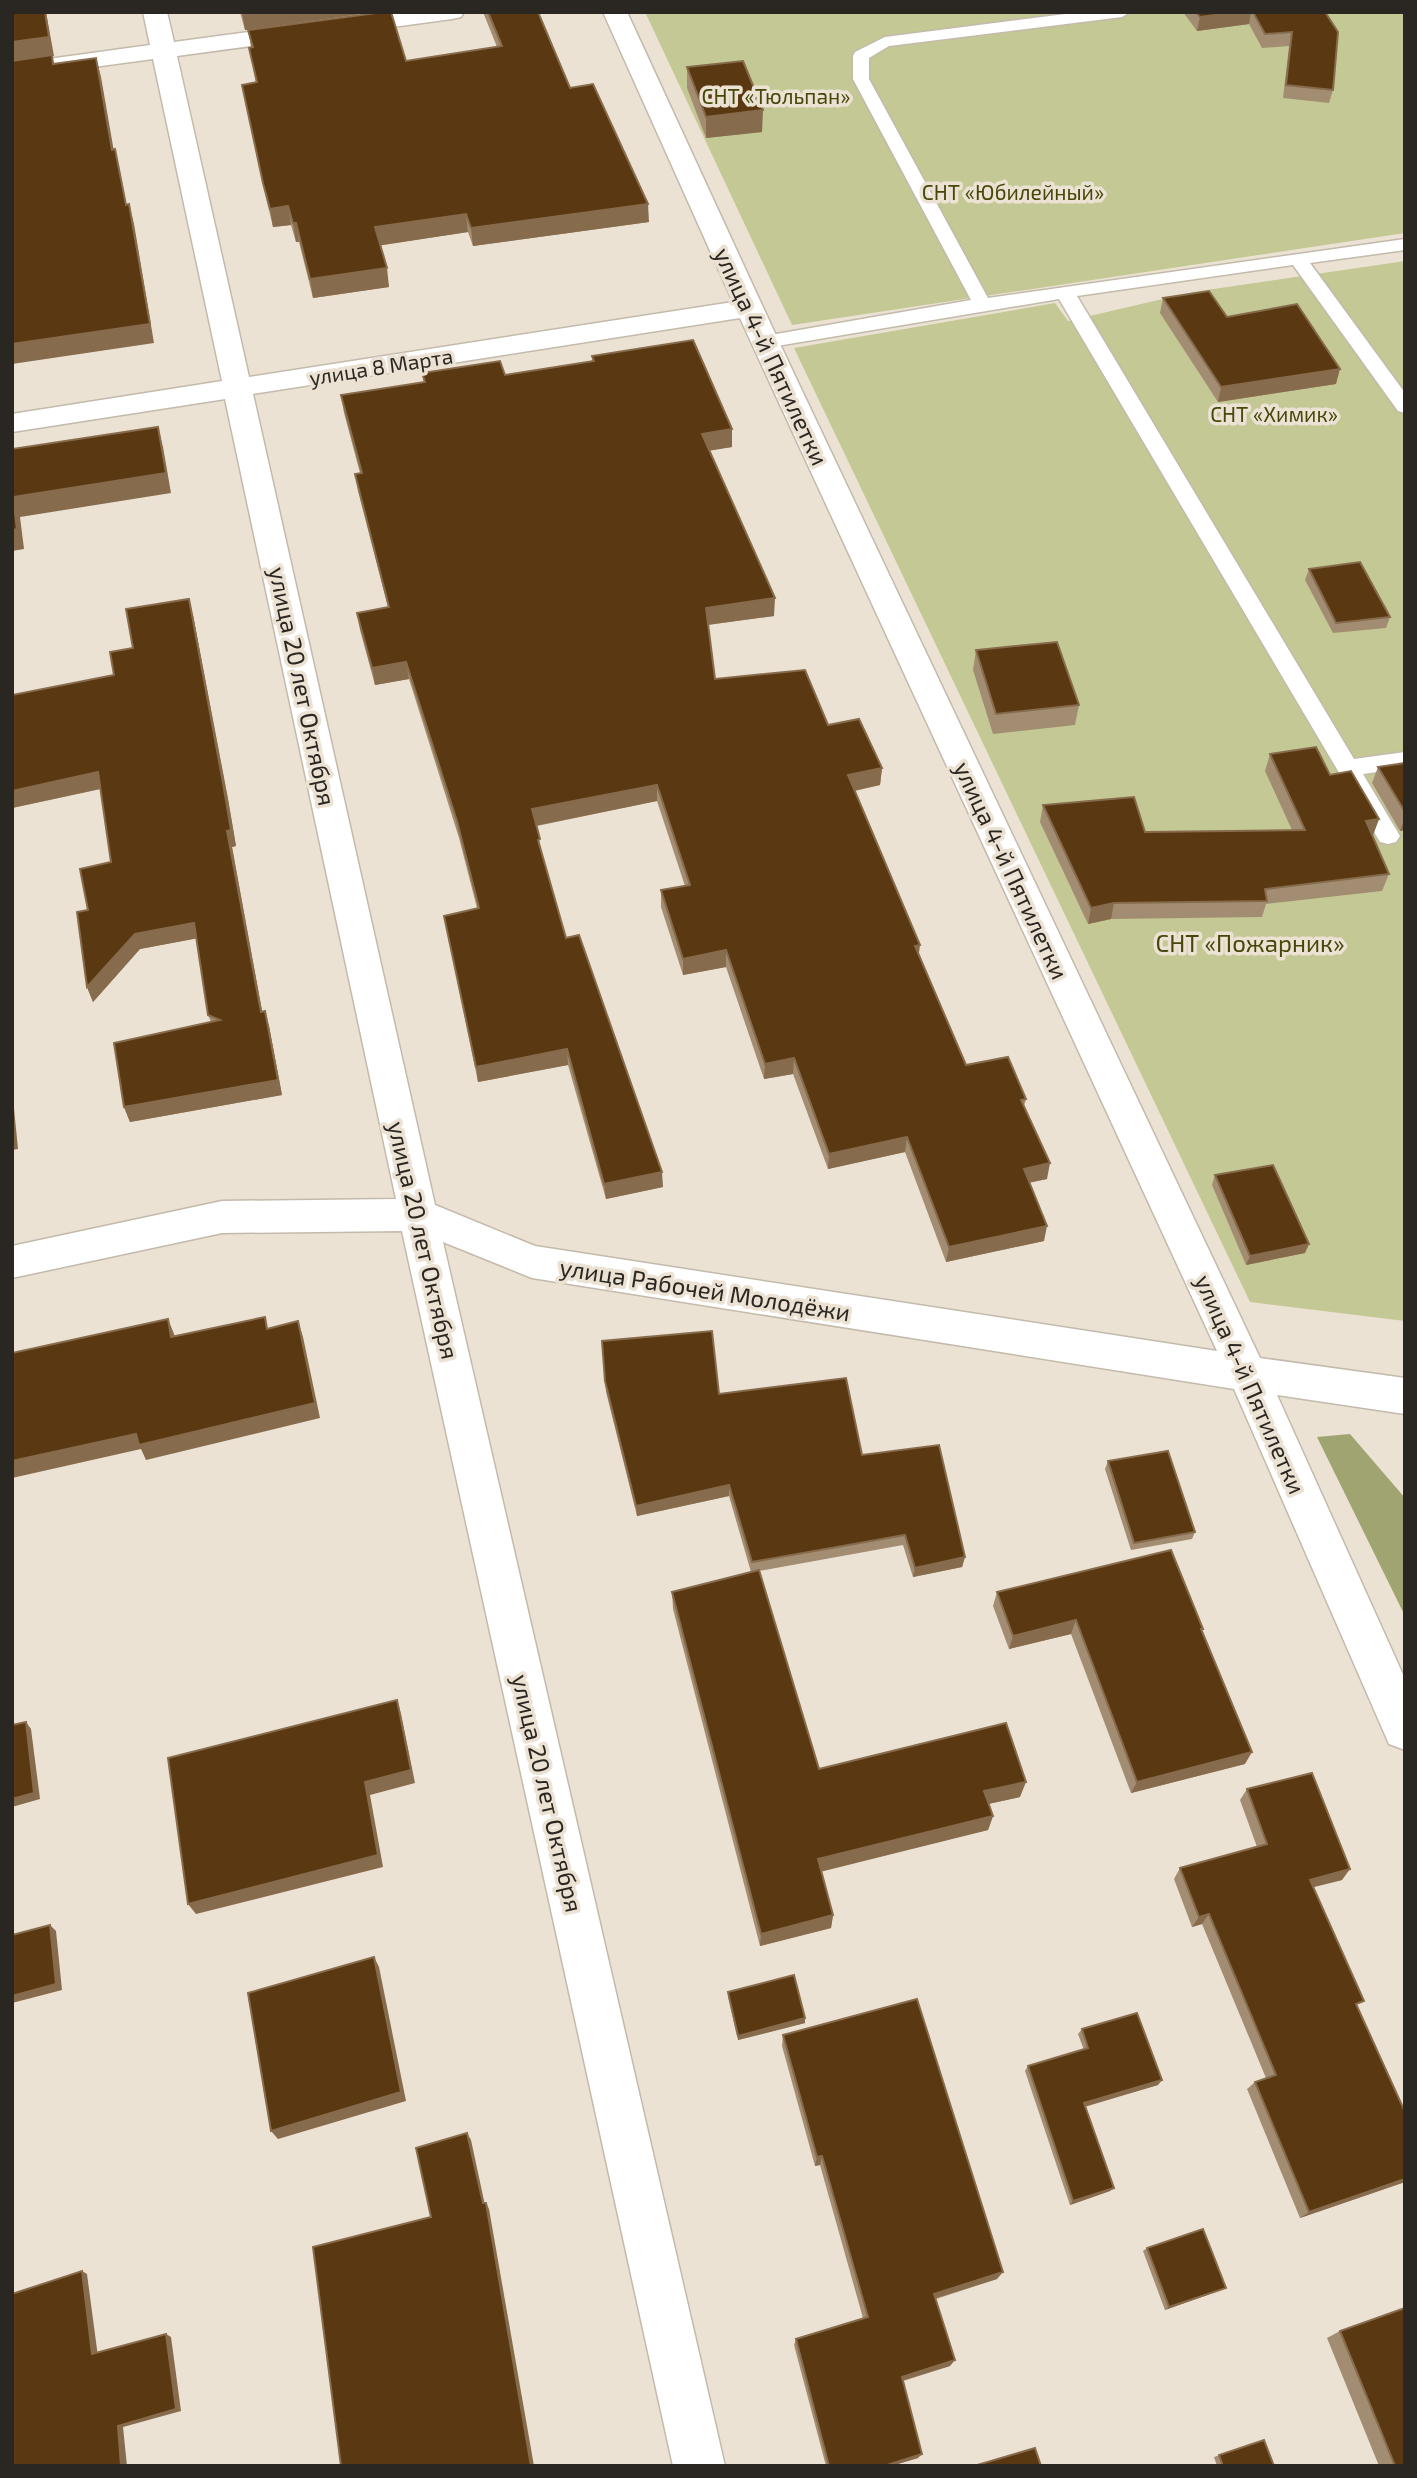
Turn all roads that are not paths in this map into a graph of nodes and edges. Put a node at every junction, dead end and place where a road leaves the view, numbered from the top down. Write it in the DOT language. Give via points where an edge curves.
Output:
graph roads {
  1 [pos="155,12"];
  2 [pos="452,12"];
  3 [pos="615,12"];
  4 [pos="1122,12"];
  5 [pos="164,52"];
  6 [pos="12,71"];
  7 [pos="1405,244"];
  8 [pos="1298,260"];
  9 [pos="1066,294"];
  10 [pos="982,304"];
  11 [pos="750,309"];
  12 [pos="765,342"];
  13 [pos="238,388"];
  14 [pos="1405,407"];
  15 [pos="12,423"];
  16 [pos="1405,760"];
  17 [pos="1348,768"];
  18 [pos="1388,836"];
  19 [pos="418,1215"];
  20 [pos="12,1262"];
  21 [pos="1247,1372"];
  22 [pos="1405,1396"];
  23 [pos="1405,1729"];
  24 [pos="699,2466"];
  1 -- 5 [label="street, улица 20 лет Октября"];
  2 -- 5 [label="street"];
  3 -- 11 [label="street, улица 4-й Пятилетки"];
  4 -- 10 [label="lane" via="885,42 860,56 862,79"];
  5 -- 6 [label="street"];
  5 -- 13 [label="street, улица 20 лет Октября"];
  7 -- 8 [label="lane"];
  8 -- 9 [label="lane"];
  8 -- 14 [label="lane"];
  9 -- 10 [label="lane"];
  9 -- 17 [label="lane"];
  10 -- 12 [label="lane"];
  11 -- 12 [label="street, улица 4-й Пятилетки"];
  11 -- 13 [label="street, улица 8 Марта"];
  12 -- 21 [label="street, улица 4-й Пятилетки"];
  13 -- 15 [label="street, улица 8 Марта"];
  13 -- 19 [label="street, улица 20 лет Октября"];
  16 -- 17 [label="lane"];
  17 -- 18 [label="lane"];
  19 -- 20 [label="street, улица Рабочей Молодёжи" via="222,1217"];
  19 -- 21 [label="street, улица Рабочей Молодёжи" via="532,1262"];
  19 -- 24 [label="street, улица 20 лет Октября"];
  21 -- 22 [label="street, улица Рабочей Молодёжи"];
  21 -- 23 [label="street, улица 4-й Пятилетки"];
}
